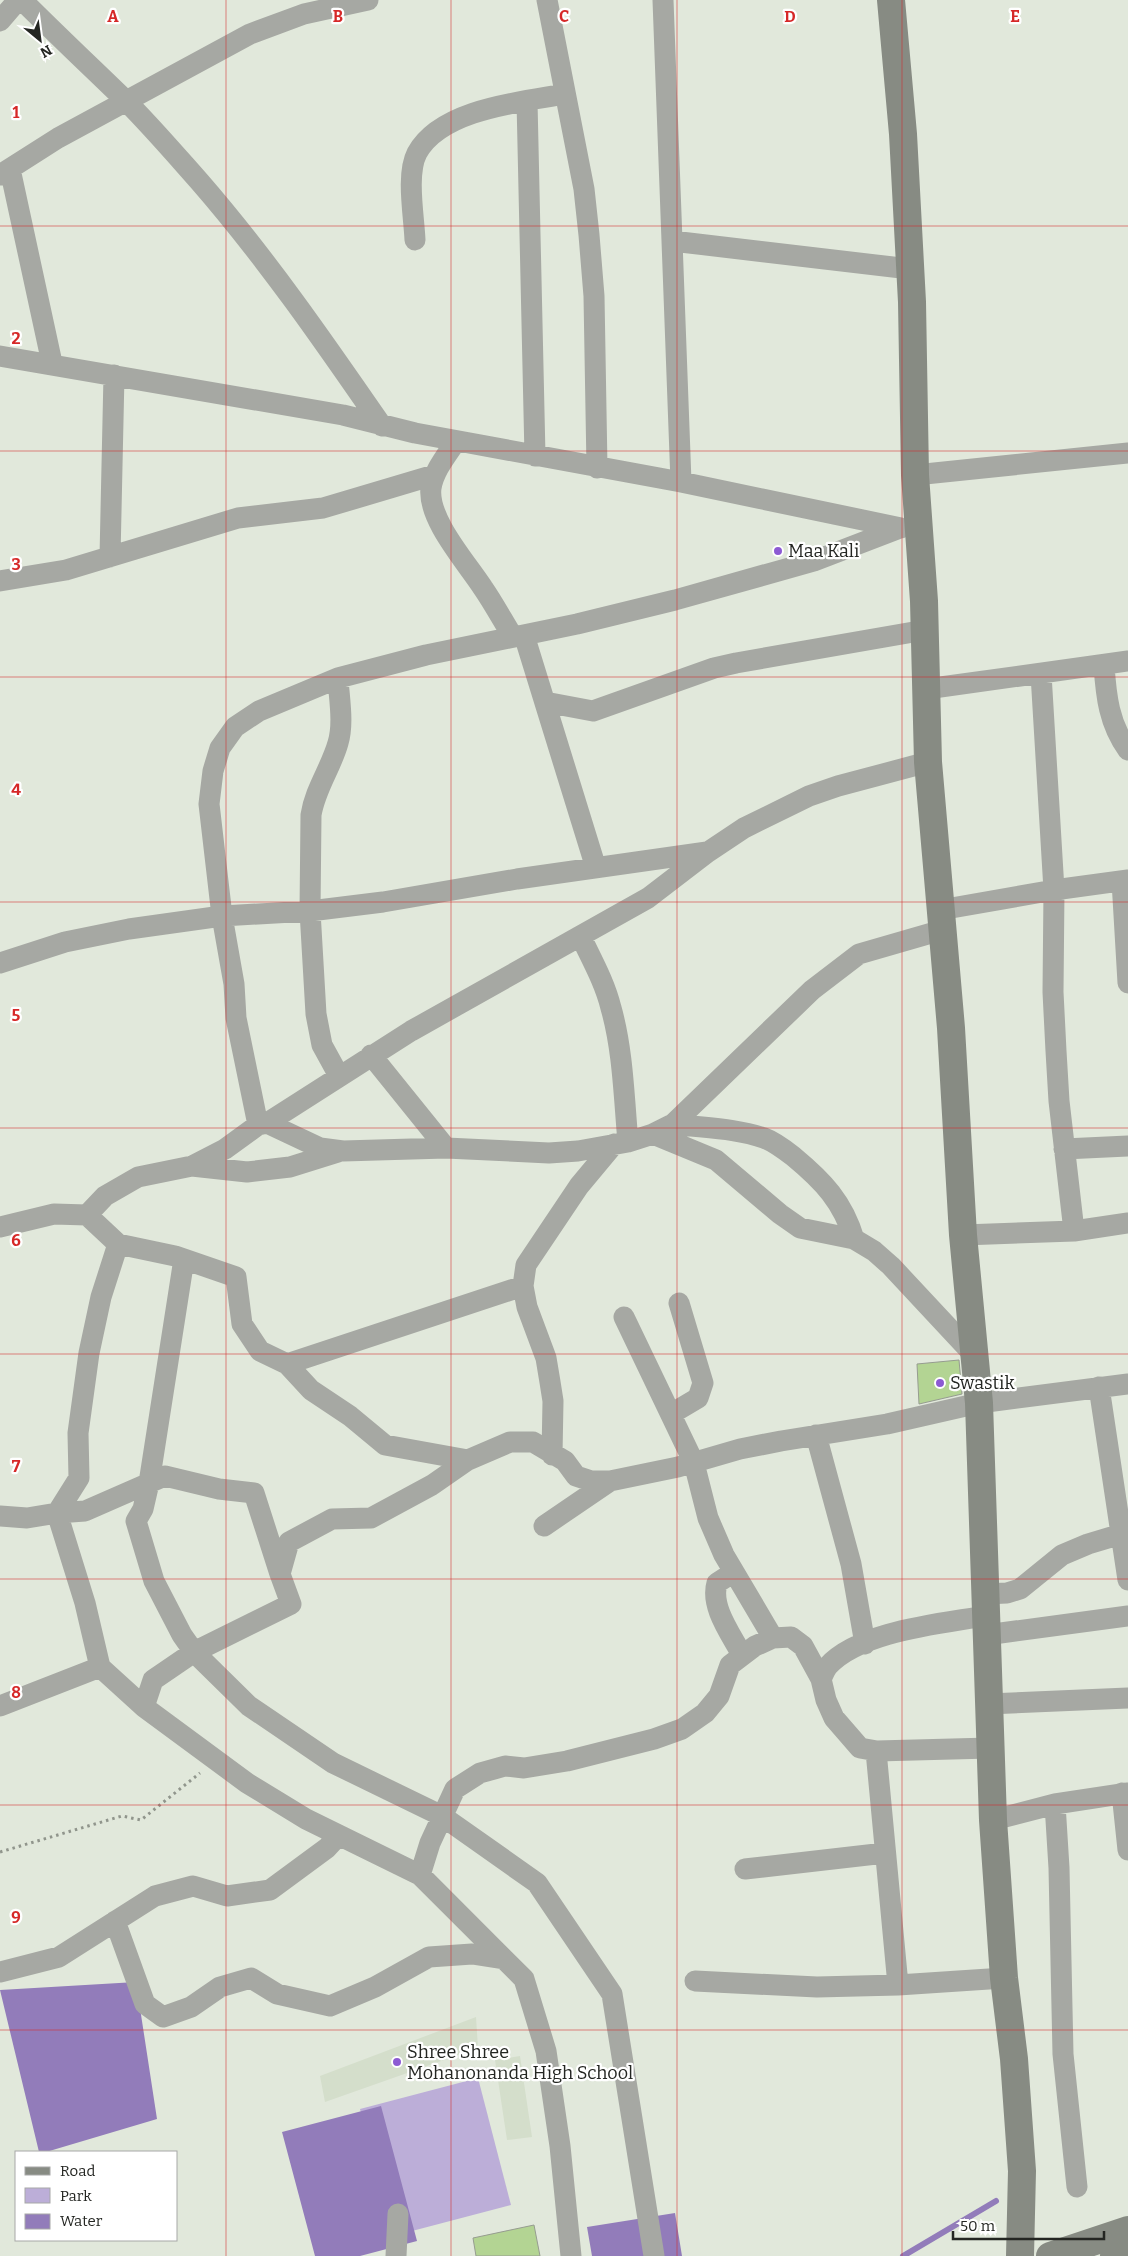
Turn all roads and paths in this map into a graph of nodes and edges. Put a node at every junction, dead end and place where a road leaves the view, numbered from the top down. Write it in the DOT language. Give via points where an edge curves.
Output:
graph roads {
  1 [pos="18,0"];
  2 [pos="22,0"];
  3 [pos="547,0"];
  4 [pos="663,0"];
  5 [pos="891,0"];
  6 [pos="362,1"];
  7 [pos="0,21"];
  8 [pos="565,94"];
  9 [pos="126,101"];
  10 [pos="527,101"];
  11 [pos="5,172"];
  12 [pos="415,240"];
  13 [pos="672,241"];
  14 [pos="910,269"];
  15 [pos="0,356"];
  16 [pos="52,364"];
  17 [pos="114,375"];
  18 [pos="382,426"];
  19 [pos="456,441"];
  20 [pos="1128,453"];
  21 [pos="535,456"];
  22 [pos="597,468"];
  23 [pos="434,475"];
  24 [pos="915,475"];
  25 [pos="680,482"];
  26 [pos="909,530"];
  27 [pos="110,557"];
  28 [pos="0,581"];
  29 [pos="925,630"];
  30 [pos="518,636"];
  31 [pos="1128,661"];
  32 [pos="1104,665"];
  33 [pos="1041,674"];
  34 [pos="338,678"];
  35 [pos="926,688"];
  36 [pos="545,702"];
  37 [pos="1128,750"];
  38 [pos="928,762"];
  39 [pos="708,852"];
  40 [pos="596,868"];
  41 [pos="1125,881"];
  42 [pos="1054,890"];
  43 [pos="310,911"];
  44 [pos="222,916"];
  45 [pos="941,920"];
  46 [pos="581,937"];
  47 [pos="0,963"];
  48 [pos="1128,983"];
  49 [pos="371,1055"];
  50 [pos="339,1076"];
  51 [pos="263,1124"];
  52 [pos="673,1124"];
  53 [pos="653,1134"];
  54 [pos="621,1143"];
  55 [pos="1128,1146"];
  56 [pos="446,1148"];
  57 [pos="1064,1148"];
  58 [pos="343,1151"];
  59 [pos="192,1166"];
  60 [pos="87,1215"];
  61 [pos="1128,1223"];
  62 [pos="0,1227"];
  63 [pos="1074,1231"];
  64 [pos="963,1235"];
  65 [pos="854,1240"];
  66 [pos="118,1244"];
  67 [pos="184,1259"];
  68 [pos="523,1286"];
  69 [pos="679,1303"];
  70 [pos="624,1317"];
  71 [pos="974,1356"];
  72 [pos="287,1364"];
  73 [pos="1128,1384"];
  74 [pos="1099,1387"];
  75 [pos="979,1402"];
  76 [pos="671,1414"];
  77 [pos="816,1436"];
  78 [pos="552,1455"];
  79 [pos="468,1460"];
  80 [pos="694,1463"];
  81 [pos="610,1482"];
  82 [pos="149,1483"];
  83 [pos="57,1513"];
  84 [pos="0,1516"];
  85 [pos="544,1526"];
  86 [pos="1124,1533"];
  87 [pos="734,1572"];
  88 [pos="280,1574"];
  89 [pos="1128,1580"];
  90 [pos="985,1615"];
  91 [pos="1128,1616"];
  92 [pos="773,1638"];
  93 [pos="865,1644"];
  94 [pos="194,1652"];
  95 [pos="742,1655"];
  96 [pos="100,1667"];
  97 [pos="821,1680"];
  98 [pos="1128,1698"];
  99 [pos="988,1704"];
  100 [pos="0,1706"];
  101 [pos="144,1707"];
  102 [pos="990,1748"];
  103 [pos="876,1751"];
  104 [pos="216,1760"];
  105 [pos="1125,1793"];
  106 [pos="1055,1804"];
  107 [pos="442,1816"];
  108 [pos="993,1820"];
  109 [pos="339,1836"];
  110 [pos="1128,1850"];
  111 [pos="0,1852"];
  112 [pos="885,1853"];
  113 [pos="745,1869"];
  114 [pos="420,1875"];
  115 [pos="115,1921"];
  116 [pos="504,1959"];
  117 [pos="0,1972"];
  118 [pos="1004,1978"];
  119 [pos="695,1981"];
  120 [pos="898,1985"];
  121 [pos="1077,2187"];
  122 [pos="398,2214"];
  123 [pos="1128,2230"];
  124 [pos="1128,2251"];
  125 [pos="1035,2255"];
  126 [pos="396,2256"];
  127 [pos="570,2256"];
  128 [pos="654,2256"];
  129 [pos="1114,2256"];
  1 -- 7 [label="street"];
  2 -- 9 [label="street"];
  3 -- 8 [label="street"];
  4 -- 13 [label="street"];
  5 -- 14 [label="main road" via="903,134"];
  6 -- 9 [label="street" via="304,14 250,34"];
  8 -- 10 [label="street"];
  8 -- 22 [label="street" via="584,189 590,244"];
  9 -- 11 [label="street" via="58,138"];
  9 -- 18 [label="street" via="200,182 263,260"];
  10 -- 12 [label="street" via="477,112 453,121 431,135 417,153 412,177"];
  10 -- 21 [label="street"];
  11 -- 16 [label="street"];
  13 -- 14 [label="street"];
  13 -- 25 [label="street"];
  14 -- 24 [label="main road"];
  15 -- 16 [label="street"];
  16 -- 17 [label="street"];
  17 -- 18 [label="street" via="343,415"];
  17 -- 27 [label="street"];
  18 -- 19 [label="street"];
  19 -- 21 [label="street"];
  19 -- 23 [label="street"];
  20 -- 24 [label="street"];
  21 -- 22 [label="street"];
  22 -- 25 [label="street"];
  23 -- 27 [label="street" via="323,508 238,518"];
  23 -- 30 [label="street" via="431,490 434,505 447,536 456,553"];
  24 -- 26 [label="main road"];
  25 -- 26 [label="street"];
  26 -- 29 [label="main road"];
  26 -- 30 [label="street" via="754,579"];
  27 -- 28 [label="street" via="66,570"];
  29 -- 35 [label="main road"];
  29 -- 36 [label="street" via="714,668 593,711"];
  30 -- 34 [label="street"];
  30 -- 36 [label="street"];
  31 -- 32 [label="street"];
  32 -- 33 [label="street"];
  32 -- 37 [label="street" via="1108,710"];
  33 -- 35 [label="street"];
  33 -- 42 [label="street"];
  34 -- 43 [label="street" via="341,730 313,800 311,815"];
  34 -- 44 [label="street" via="259,711 235,727 220,748 209,804"];
  35 -- 38 [label="main road"];
  36 -- 40 [label="street"];
  38 -- 39 [label="street" via="810,796 744,828"];
  38 -- 45 [label="main road"];
  39 -- 40 [label="street"];
  39 -- 46 [label="street" via="648,898"];
  40 -- 43 [label="street"];
  41 -- 42 [label="street"];
  41 -- 48 [label="street"];
  42 -- 45 [label="street"];
  42 -- 57 [label="street" via="1053,992"];
  43 -- 44 [label="street"];
  43 -- 50 [label="street" via="318,1029 328,1058"];
  44 -- 47 [label="street" via="74,940"];
  44 -- 51 [label="street" via="234,984 236,1018"];
  45 -- 52 [label="street" via="859,954 840,967"];
  45 -- 64 [label="main road" via="952,1028"];
  46 -- 49 [label="street"];
  46 -- 54 [label="street" via="612,1009 619,1048"];
  49 -- 50 [label="street"];
  49 -- 56 [label="street"];
  50 -- 51 [label="street"];
  51 -- 58 [label="street" via="320,1148"];
  51 -- 59 [label="street" via="225,1150"];
  52 -- 53 [label="street"];
  52 -- 65 [label="street" via="747,1133 785,1150 829,1188 849,1223"];
  53 -- 54 [label="street"];
  53 -- 65 [label="street" via="716,1160 800,1228"];
  54 -- 56 [label="street" via="549,1153"];
  54 -- 68 [label="street" via="580,1186 541,1242 526,1265"];
  55 -- 57 [label="street"];
  56 -- 58 [label="street"];
  57 -- 63 [label="street"];
  58 -- 59 [label="street" via="290,1167 247,1172"];
  59 -- 60 [label="street" via="138,1177 105,1196"];
  60 -- 62 [label="street" via="54,1214"];
  60 -- 66 [label="street"];
  61 -- 63 [label="street"];
  63 -- 64 [label="street"];
  64 -- 71 [label="main road"];
  65 -- 71 [label="street" via="891,1266"];
  66 -- 67 [label="street"];
  66 -- 83 [label="street" via="101,1297 89,1353 78,1433 79,1478"];
  67 -- 72 [label="street" via="236,1277 242,1324 260,1351"];
  67 -- 82 [label="street"];
  68 -- 72 [label="street"];
  68 -- 78 [label="street" via="527,1307 546,1358 553,1401"];
  69 -- 76 [label="street" via="703,1384 698,1398"];
  70 -- 76 [label="street"];
  71 -- 75 [label="main road"];
  72 -- 79 [label="street" via="311,1390 385,1445"];
  73 -- 74 [label="street"];
  74 -- 75 [label="street"];
  74 -- 86 [label="street"];
  75 -- 77 [label="street" via="887,1424"];
  75 -- 90 [label="main road"];
  76 -- 80 [label="street"];
  77 -- 80 [label="street" via="740,1449"];
  77 -- 93 [label="street" via="851,1564"];
  78 -- 79 [label="street" via="533,1442 510,1442"];
  78 -- 81 [label="street" via="565,1461 576,1476"];
  79 -- 88 [label="street" via="432,1485 371,1518 332,1519 289,1542"];
  80 -- 81 [label="street"];
  80 -- 87 [label="street" via="708,1518"];
  81 -- 85 [label="street"];
  82 -- 83 [label="street" via="85,1511"];
  82 -- 88 [label="street" via="165,1476 219,1489 254,1493"];
  82 -- 94 [label="street" via="143,1509 136,1521 154,1581 182,1636"];
  83 -- 84 [label="street" via="27,1518"];
  83 -- 96 [label="street" via="85,1603"];
  86 -- 89 [label="street"];
  86 -- 90 [label="street" via="1062,1555 1020,1589 1007,1593"];
  87 -- 92 [label="street"];
  87 -- 95 [label="street" via="717,1583 715,1591 718,1606"];
  88 -- 94 [label="street" via="291,1604"];
  90 -- 91 [label="street"];
  90 -- 93 [label="street" via="906,1630"];
  90 -- 99 [label="main road"];
  92 -- 95 [label="street"];
  92 -- 97 [label="street" via="791,1638 803,1646"];
  93 -- 97 [label="street" via="848,1651 828,1666"];
  94 -- 101 [label="street" via="154,1680"];
  94 -- 107 [label="street" via="249,1706 333,1763"];
  95 -- 107 [label="street" via="730,1665 719,1696 705,1713 682,1729 567,1761 524,1768 505,1766 480,1773 455,1789"];
  96 -- 100 [label="street"];
  96 -- 101 [label="street"];
  97 -- 103 [label="street" via="834,1718 860,1748"];
  98 -- 99 [label="street"];
  99 -- 102 [label="main road"];
  101 -- 104 [label="street"];
  102 -- 103 [label="street"];
  102 -- 108 [label="main road"];
  103 -- 112 [label="street"];
  104 -- 109 [label="street" via="247,1783"];
  104 -- 111 [label="path" via="141,1820 122,1816"];
  105 -- 106 [label="street"];
  105 -- 110 [label="street"];
  106 -- 108 [label="street"];
  106 -- 121 [label="street" via="1062,2054"];
  107 -- 114 [label="street"];
  107 -- 128 [label="street" via="537,1883 612,1994"];
  108 -- 118 [label="main road"];
  109 -- 114 [label="street"];
  109 -- 115 [label="street" via="270,1890 227,1896 193,1886 154,1896"];
  112 -- 113 [label="street"];
  112 -- 120 [label="street"];
  114 -- 116 [label="street"];
  115 -- 116 [label="street" via="146,2004 163,2018 191,2007 220,1987 251,1978 277,1994 330,2006 375,1987 429,1957 472,1954"];
  115 -- 117 [label="street" via="58,1957"];
  116 -- 127 [label="street" via="524,1979 546,2051 560,2146"];
  118 -- 120 [label="street"];
  118 -- 125 [label="main road" via="1022,2171"];
  119 -- 120 [label="street" via="817,1987"];
  122 -- 126 [label="street"];
  123 -- 125 [label="main road"];
  124 -- 129 [label="main road"];
}
